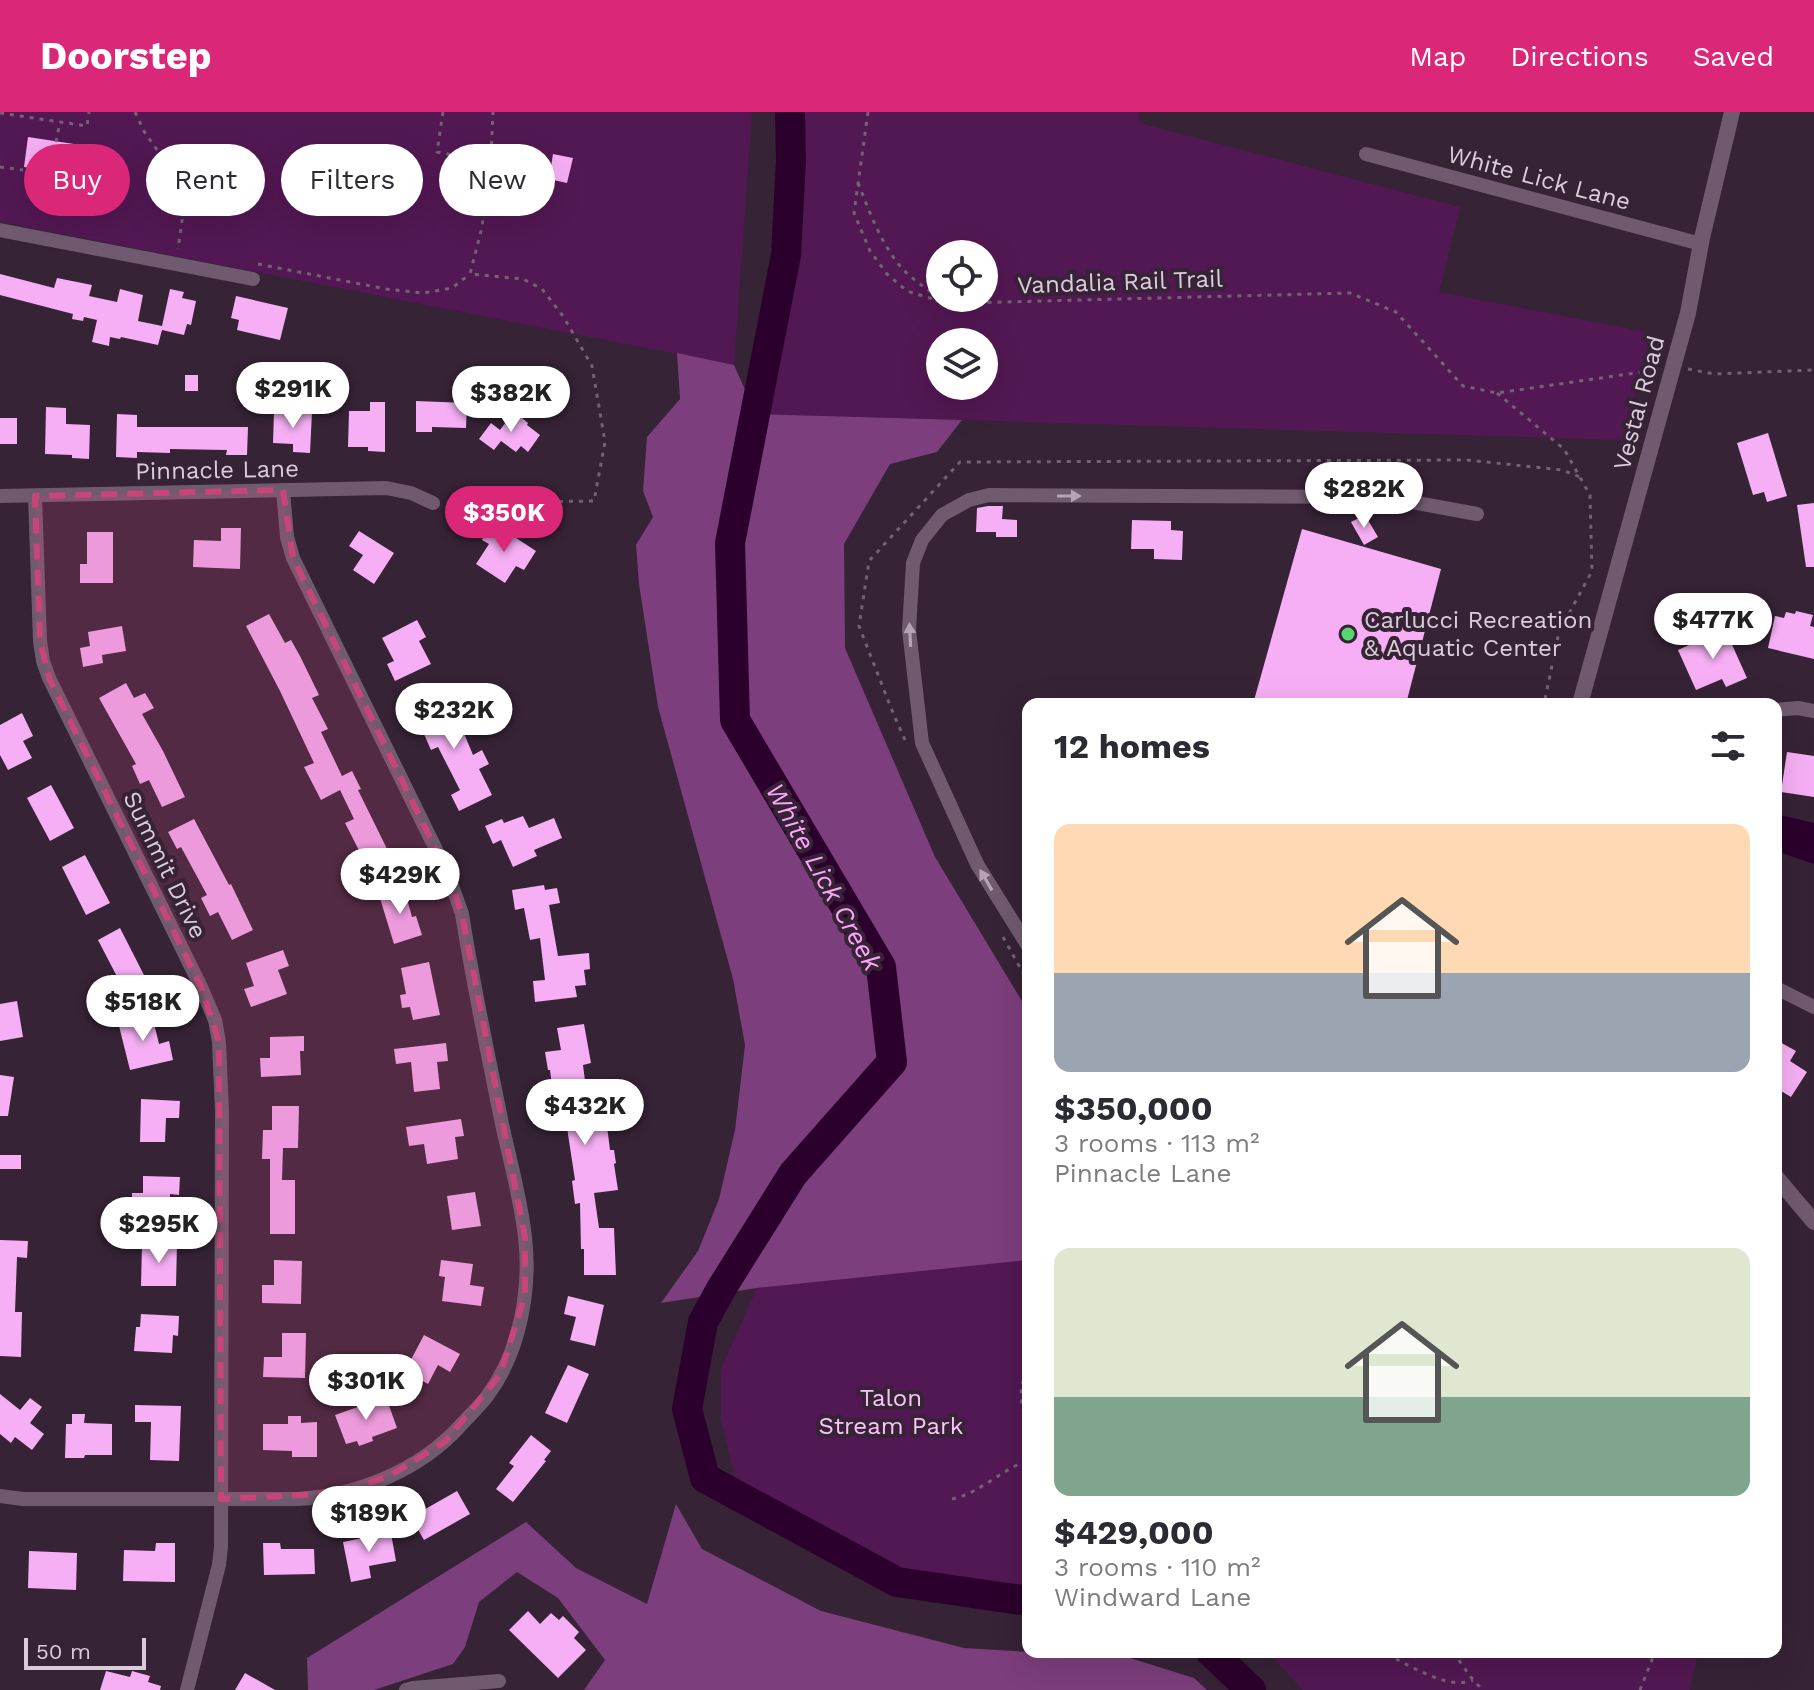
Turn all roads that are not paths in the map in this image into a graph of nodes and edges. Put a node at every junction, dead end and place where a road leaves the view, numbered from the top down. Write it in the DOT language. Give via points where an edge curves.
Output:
graph roads {
  1 [pos="1732,112"];
  2 [pos="1366,154"];
  3 [pos="0,230"];
  4 [pos="1701,244"];
  5 [pos="253,279"];
  6 [pos="283,490"];
  7 [pos="0,496"];
  8 [pos="35,496"];
  9 [pos="433,503"];
  10 [pos="1477,514"];
  11 [pos="1582,698"];
  12 [pos="1782,709"];
  13 [pos="1814,711"];
  14 [pos="1022,937"];
  15 [pos="1782,991"];
  16 [pos="1814,1007"];
  17 [pos="1782,1184"];
  18 [pos="1814,1222"];
  19 [pos="0,1496"];
  20 [pos="221,1499"];
  21 [pos="499,1681"];
  22 [pos="187,1690"];
  23 [pos="406,1690"];
  1 -- 4 [label="street, Vestal Road"];
  2 -- 4 [label="street, White Lick Lane"];
  3 -- 5 [label="street"];
  4 -- 11 [label="street, Vestal Road" via="1688,313"];
  6 -- 8 [label="street, Pinnacle Lane"];
  6 -- 9 [label="street, Pinnacle Lane" via="386,488"];
  6 -- 20 [label="street" via="293,558 448,874 462,914 525,1237 525,1295 500,1375 446,1441 391,1475 342,1493"];
  7 -- 8 [label="street, Pinnacle Lane"];
  8 -- 20 [label="street, Summit Drive" via="43,661 215,1020 222,1112"];
  14 -- 10 [label="street, one-way" via="977,864 922,743 909,630 913,563 922,540 942,515 989,495 1384,497"];
  12 -- 13 [label="street"];
  15 -- 16 [label="street"];
  17 -- 18 [label="street"];
  19 -- 20 [label="street"];
  20 -- 22 [label="street, Summit Drive" via="219,1565"];
  21 -- 23 [label="street"];
}
